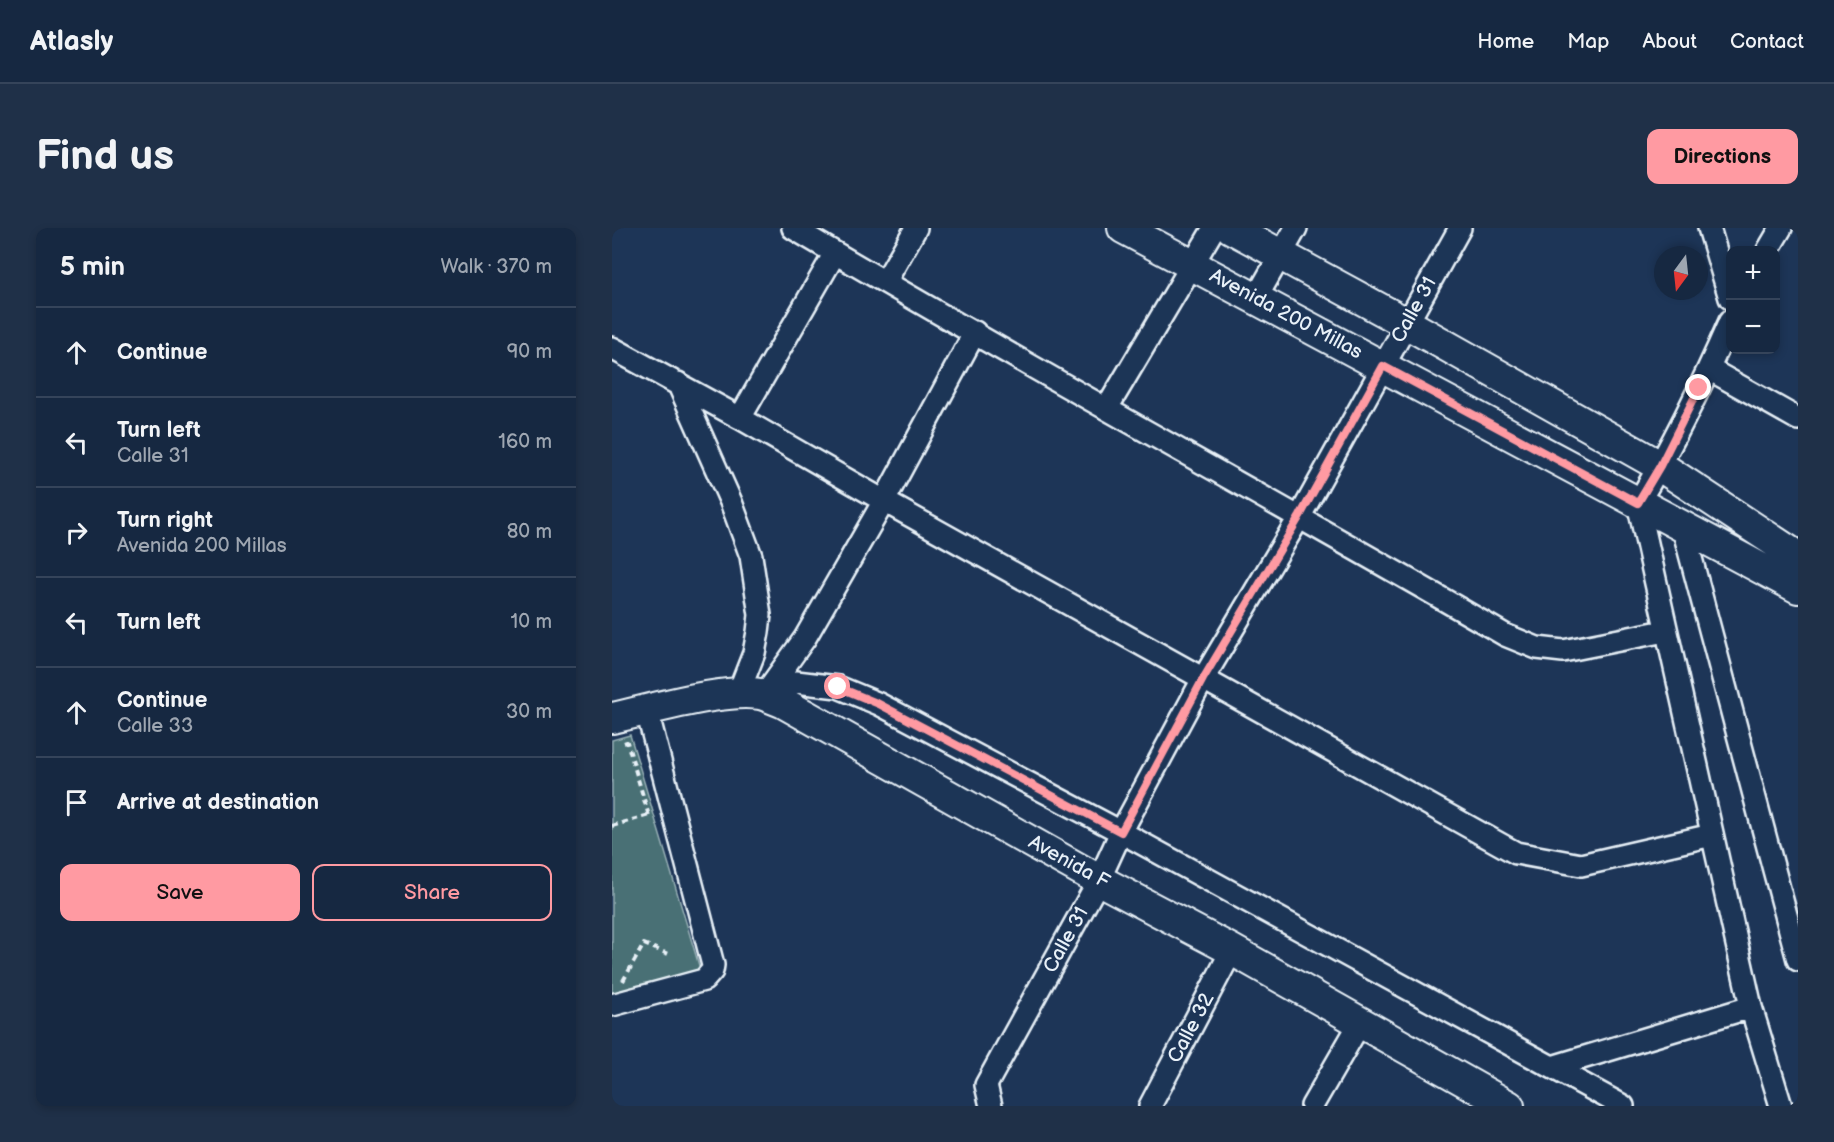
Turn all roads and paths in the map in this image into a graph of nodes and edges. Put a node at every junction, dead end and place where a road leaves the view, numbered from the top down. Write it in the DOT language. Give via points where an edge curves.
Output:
graph roads {
  1 [pos="793,228"];
  2 [pos="916,228"];
  3 [pos="1214,228"];
  4 [pos="1231,228"];
  5 [pos="1296,228"];
  6 [pos="1460,228"];
  7 [pos="1709,228"];
  8 [pos="1781,228"];
  9 [pos="1127,229"];
  10 [pos="1770,246"];
  11 [pos="835,253"];
  12 [pos="1281,255"];
  13 [pos="1192,264"];
  14 [pos="885,282"];
  15 [pos="1726,282"];
  16 [pos="1256,298"];
  17 [pos="1406,322"];
  18 [pos="975,332"];
  19 [pos="1726,332"];
  20 [pos="612,348"];
  21 [pos="1383,366"];
  22 [pos="1709,369"];
  23 [pos="678,383"];
  24 [pos="1107,408"];
  25 [pos="740,418"];
  26 [pos="1798,419"];
  27 [pos="1660,466"];
  28 [pos="884,501"];
  29 [pos="1638,503"];
  30 [pos="1300,516"];
  31 [pos="1683,528"];
  32 [pos="1798,557"];
  33 [pos="1798,588"];
  34 [pos="1665,631"];
  35 [pos="1203,679"];
  36 [pos="751,694"];
  37 [pos="647,711"];
  38 [pos="616,731"];
  39 [pos="645,803"];
  40 [pos="649,815"];
  41 [pos="612,826"];
  42 [pos="1121,832"];
  43 [pos="1712,835"];
  44 [pos="1099,880"];
  45 [pos="1232,950"];
  46 [pos="668,954"];
  47 [pos="1798,960"];
  48 [pos="615,997"];
  49 [pos="1751,1007"];
  50 [pos="1360,1023"];
  51 [pos="1552,1067"];
  52 [pos="1477,1098"];
  53 [pos="991,1106"];
  54 [pos="1150,1106"];
  55 [pos="1312,1106"];
  56 [pos="1509,1106"];
  57 [pos="1623,1106"];
  58 [pos="1781,1106"];
  1 -- 11 [label="street"];
  2 -- 14 [label="street"];
  3 -- 13 [label="street"];
  4 -- 12 [label="main road"];
  5 -- 12 [label="street"];
  6 -- 17 [label="street, Calle 31"];
  7 -- 15 [label="street"];
  8 -- 10 [label="street"];
  9 -- 13 [label="main road, Avenida 200 Millas"];
  11 -- 14 [label="street"];
  11 -- 25 [label="street"];
  12 -- 16 [label="street"];
  12 -- 17 [label="main road"];
  13 -- 16 [label="main road, Avenida 200 Millas"];
  13 -- 24 [label="street"];
  14 -- 18 [label="street"];
  16 -- 21 [label="main road, Avenida 200 Millas"];
  17 -- 21 [label="street, Calle 31"];
  17 -- 27 [label="main road"];
  18 -- 24 [label="street"];
  18 -- 28 [label="street"];
  19 -- 22 [label="street"];
  20 -- 23 [label="street"];
  21 -- 29 [label="main road, Avenida 200 Millas"];
  21 -- 30 [label="street, Calle 31"];
  22 -- 26 [label="street"];
  22 -- 27 [label="street"];
  23 -- 25 [label="street"];
  23 -- 36 [label="street" via="751,556 760,615"];
  24 -- 30 [label="street"];
  25 -- 28 [label="street"];
  27 -- 29 [label="street"];
  27 -- 32 [label="main road"];
  28 -- 35 [label="street"];
  28 -- 36 [label="street" via="805,638"];
  29 -- 31 [label="main road, Avenida 200 Millas"];
  29 -- 34 [label="street"];
  30 -- 34 [label="street" via="1505,635 1538,648 1563,651"];
  30 -- 35 [label="street, Calle 31"];
  31 -- 33 [label="main road, Avenida 200 Millas"];
  31 -- 47 [label="street"];
  34 -- 43 [label="street"];
  35 -- 42 [label="street, Calle 31"];
  35 -- 43 [label="street" via="1516,853 1581,865"];
  36 -- 37 [label="main road" via="700,699"];
  36 -- 42 [label="street" via="796,682 838,687 879,704"];
  36 -- 44 [label="main road, Avenida F" via="800,710"];
  37 -- 38 [label="main road"];
  37 -- 48 [label="street" via="713,965 704,981"];
  38 -- 39 [label="path" via="627,742"];
  40 -- 41 [label="path"];
  42 -- 44 [label="street, Calle 31"];
  42 -- 51 [label="street"];
  43 -- 49 [label="street"];
  44 -- 45 [label="main road, Avenida F"];
  44 -- 53 [label="street, Calle 31" via="986,1085"];
  45 -- 50 [label="main road, Avenida F"];
  45 -- 54 [label="street, Calle 32"];
  46 -- 48 [label="path" via="644,944"];
  49 -- 51 [label="street"];
  49 -- 58 [label="street"];
  50 -- 52 [label="main road, Avenida F"];
  50 -- 55 [label="street"];
  51 -- 57 [label="street"];
  52 -- 56 [label="main road, Avenida F"];
}
